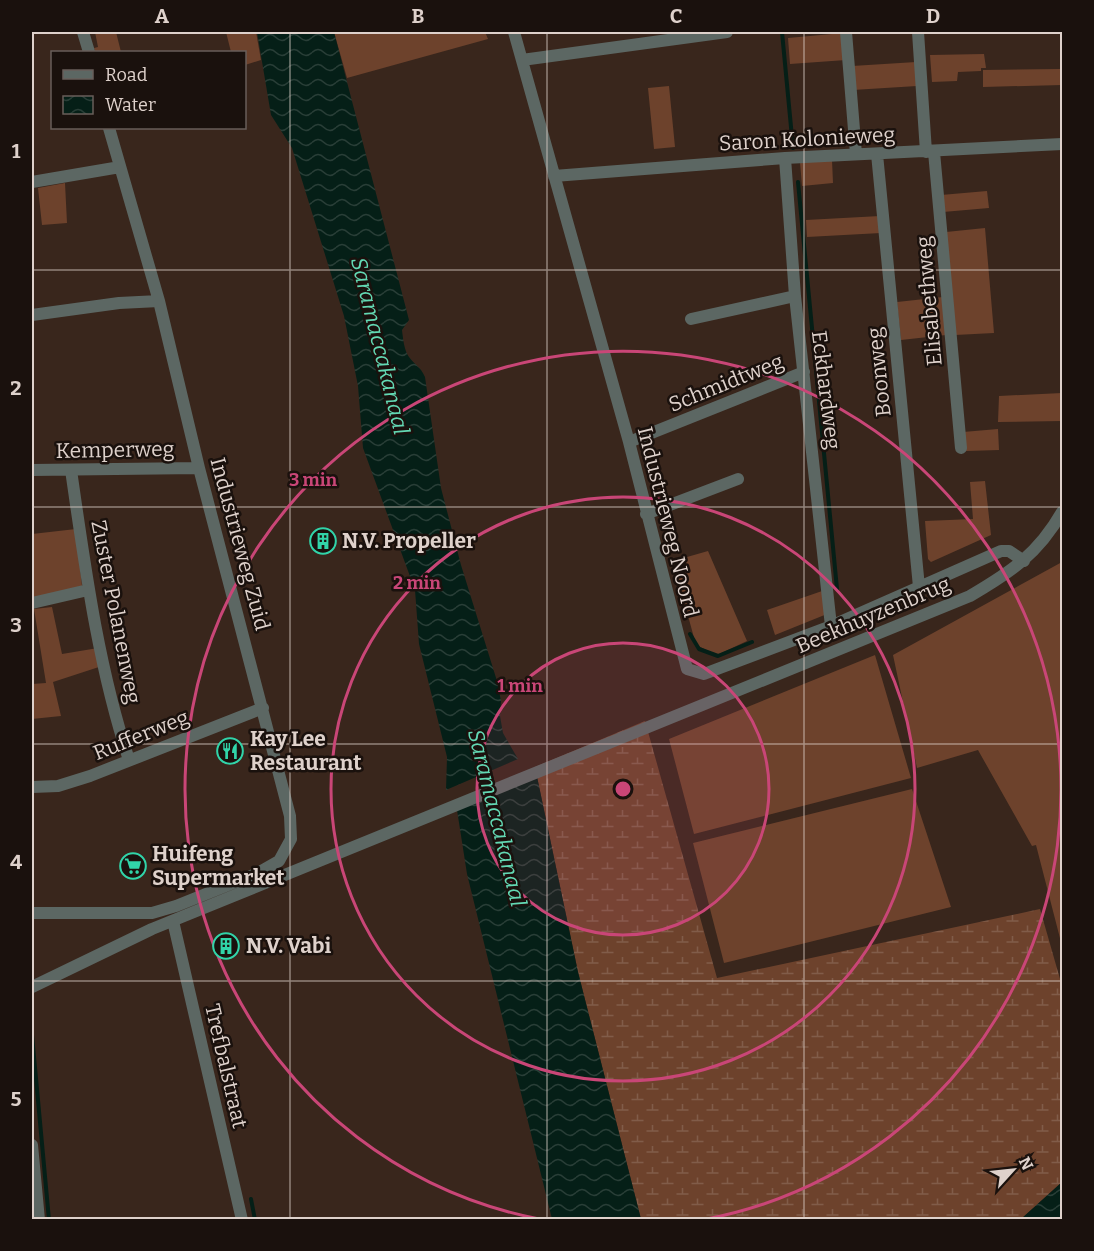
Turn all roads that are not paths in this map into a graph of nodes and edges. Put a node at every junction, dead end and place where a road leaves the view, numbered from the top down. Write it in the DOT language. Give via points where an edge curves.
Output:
graph roads {
  1 [pos="83,32"];
  2 [pos="514,32"];
  3 [pos="727,32"];
  4 [pos="846,32"];
  5 [pos="918,32"];
  6 [pos="89,51"];
  7 [pos="522,60"];
  8 [pos="109,129"];
  9 [pos="1062,144"];
  10 [pos="930,152"];
  11 [pos="856,154"];
  12 [pos="877,154"];
  13 [pos="785,158"];
  14 [pos="120,167"];
  15 [pos="554,176"];
  16 [pos="32,182"];
  17 [pos="795,296"];
  18 [pos="159,301"];
  19 [pos="32,315"];
  20 [pos="691,319"];
  21 [pos="804,372"];
  22 [pos="629,442"];
  23 [pos="961,448"];
  24 [pos="199,468"];
  25 [pos="32,470"];
  26 [pos="71,470"];
  27 [pos="738,479"];
  28 [pos="1062,512"];
  29 [pos="646,514"];
  30 [pos="1024,561"];
  31 [pos="919,587"];
  32 [pos="88,590"];
  33 [pos="32,603"];
  34 [pos="831,626"];
  35 [pos="263,708"];
  36 [pos="129,760"];
  37 [pos="32,787"];
  38 [pos="176,906"];
  39 [pos="32,913"];
  40 [pos="152,913"];
  41 [pos="185,915"];
  42 [pos="173,921"];
  43 [pos="152,929"];
  44 [pos="32,987"];
  45 [pos="32,1145"];
  46 [pos="39,1220"];
  47 [pos="242,1220"];
  1 -- 6 [label="street"];
  2 -- 7 [label="street, Industrieweg Noord"];
  3 -- 7 [label="street"];
  4 -- 11 [label="street"];
  5 -- 10 [label="street, Elisabethweg"];
  7 -- 15 [label="street, Industrieweg Noord"];
  8 -- 14 [label="street, Industrieweg Zuid"];
  9 -- 10 [label="street, Saron Kolonieweg"];
  10 -- 12 [label="street, Saron Kolonieweg"];
  10 -- 23 [label="street, Elisabethweg"];
  11 -- 12 [label="street, Saron Kolonieweg"];
  11 -- 13 [label="street, Saron Kolonieweg"];
  12 -- 31 [label="street, Boonweg"];
  13 -- 15 [label="street, Saron Kolonieweg"];
  13 -- 17 [label="street, Eckhardweg"];
  14 -- 16 [label="street"];
  14 -- 18 [label="street, Industrieweg Zuid"];
  15 -- 22 [label="street, Industrieweg Noord"];
  17 -- 20 [label="street"];
  17 -- 21 [label="street, Eckhardweg"];
  18 -- 19 [label="street"];
  18 -- 24 [label="street, Industrieweg Zuid"];
  21 -- 22 [label="street, Schmidtweg"];
  21 -- 34 [label="street, Eckhardweg"];
  22 -- 29 [label="street, Industrieweg Noord"];
  24 -- 26 [label="street, Kemperweg"];
  24 -- 35 [label="street, Industrieweg Zuid"];
  25 -- 26 [label="street, Kemperweg"];
  26 -- 32 [label="street, Zuster Polanenweg"];
  27 -- 29 [label="street"];
  28 -- 30 [label="street, Beekhuyzenbrug" via="1049,534"];
  29 -- 34 [label="street, Industrieweg Noord" via="685,665 691,672 704,674"];
  30 -- 31 [label="street, Industrieweg Noord" via="1009,551 1001,551"];
  30 -- 41 [label="street, Beekhuyzenbrug" via="970,596"];
  31 -- 34 [label="street, Industrieweg Noord"];
  32 -- 33 [label="street"];
  32 -- 36 [label="street, Zuster Polanenweg" via="118,729"];
  35 -- 36 [label="street, Rufferweg"];
  35 -- 38 [label="street, Industrieweg Zuid" via="290,816 291,839 279,861"];
  36 -- 37 [label="street, Rufferweg" via="58,786"];
  38 -- 40 [label="street, Industrieweg Zuid"];
  38 -- 41 [label="street"];
  39 -- 40 [label="street, Industrieweg Zuid"];
  40 -- 43 [label="street"];
  41 -- 42 [label="street"];
  42 -- 43 [label="street"];
  42 -- 47 [label="street, Trefbalstraat"];
  43 -- 44 [label="street"];
  45 -- 46 [label="street"];
}
